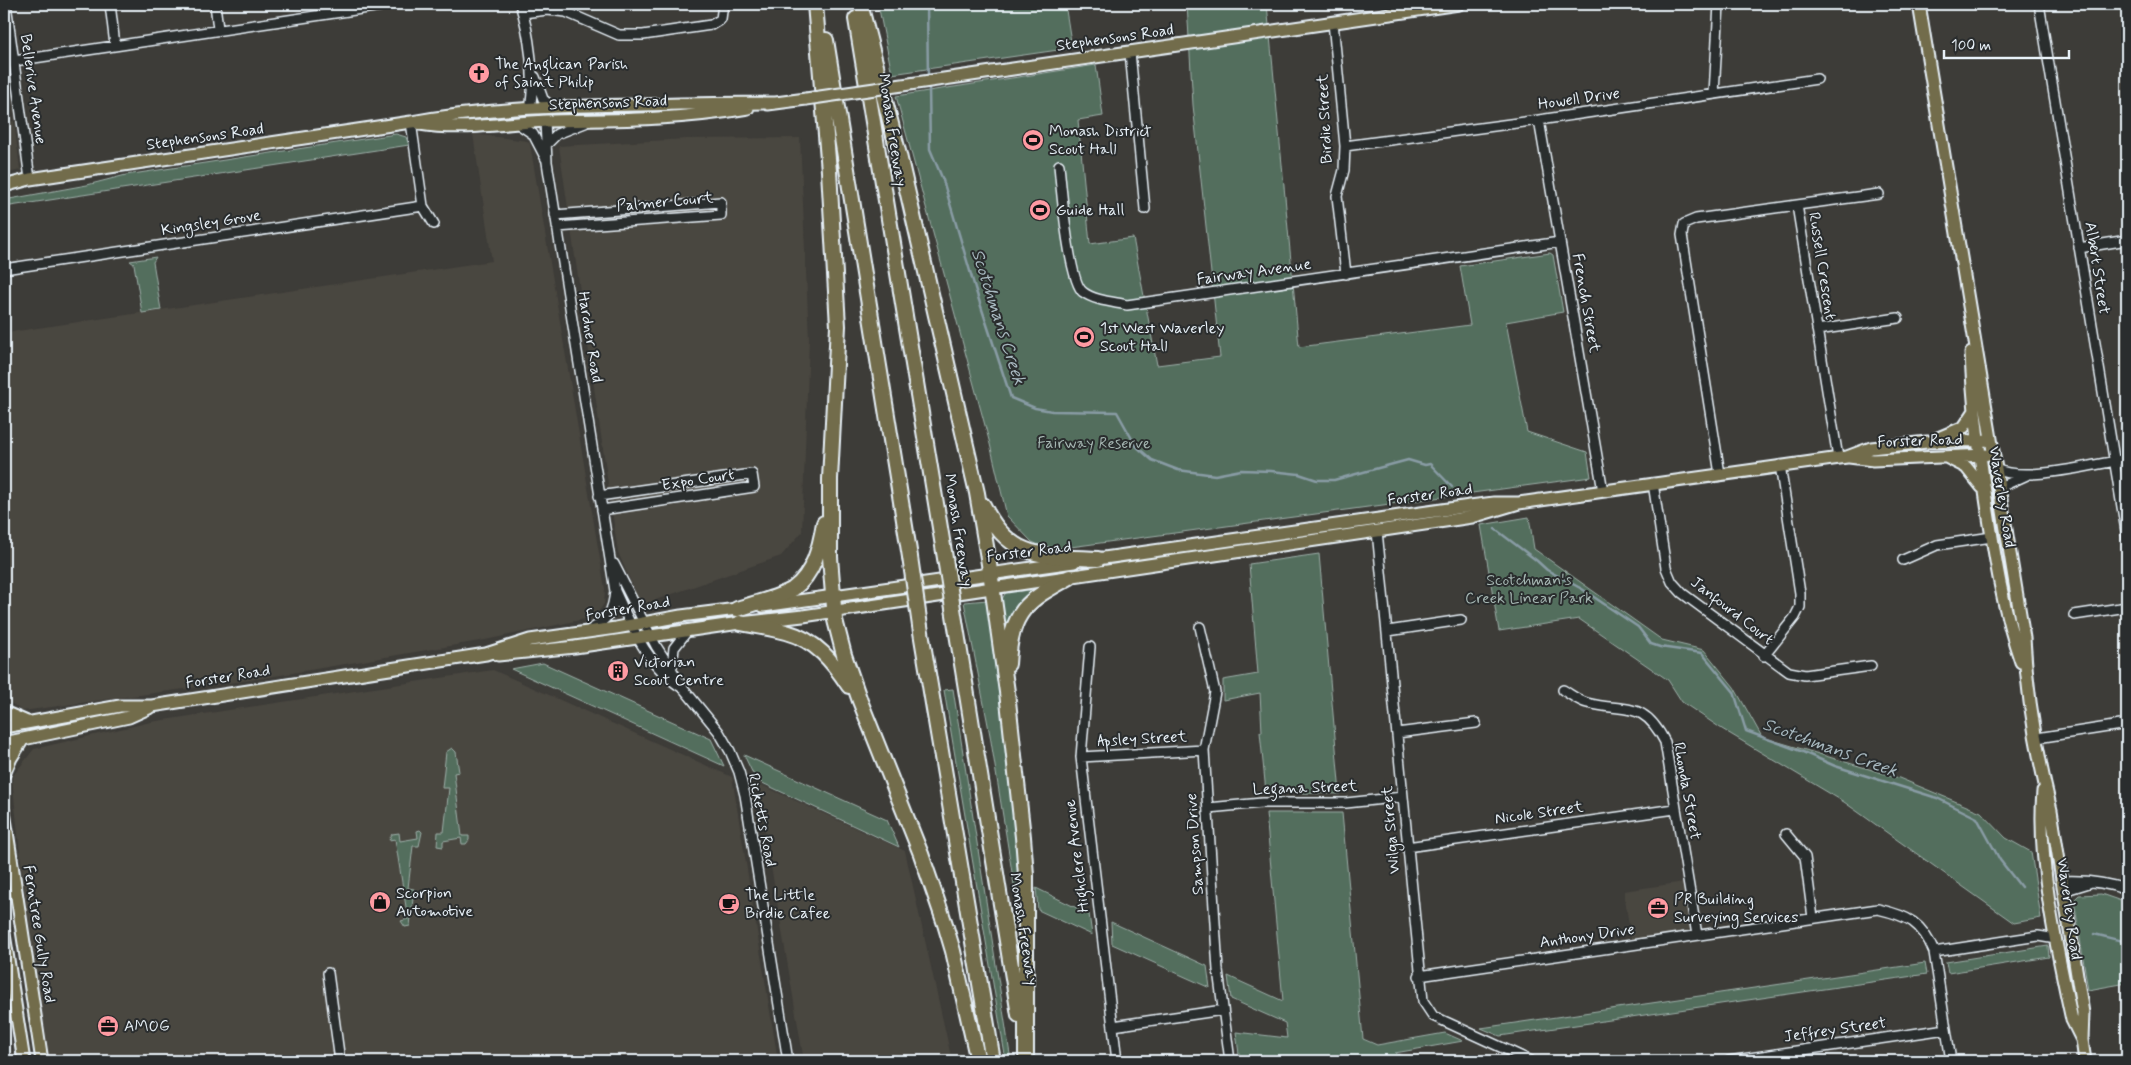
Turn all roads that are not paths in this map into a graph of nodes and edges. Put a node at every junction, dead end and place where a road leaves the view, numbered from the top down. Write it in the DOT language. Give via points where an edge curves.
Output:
graph roads {
  1 [pos="6,4"];
  2 [pos="110,4"];
  3 [pos="215,4"];
  4 [pos="396,4"];
  5 [pos="723,4"];
  6 [pos="815,4"];
  7 [pos="820,4"];
  8 [pos="854,4"];
  9 [pos="860,4"];
  10 [pos="1459,4"];
  11 [pos="1719,4"];
  12 [pos="2039,4"];
  13 [pos="1919,5"];
  14 [pos="328,8"];
  15 [pos="521,8"];
  16 [pos="1333,22"];
  17 [pos="218,29"];
  18 [pos="115,44"];
  19 [pos="1130,52"];
  20 [pos="14,60"];
  21 [pos="532,67"];
  22 [pos="1817,79"];
  23 [pos="1714,94"];
  24 [pos="775,103"];
  25 [pos="552,107"];
  26 [pos="530,108"];
  27 [pos="1539,120"];
  28 [pos="411,122"];
  29 [pos="545,122"];
  30 [pos="588,122"];
  31 [pos="517,123"];
  32 [pos="548,144"];
  33 [pos="1346,146"];
  34 [pos="547,162"];
  35 [pos="1059,165"];
  36 [pos="30,179"];
  37 [pos="4,186"];
  38 [pos="1879,194"];
  39 [pos="1797,205"];
  40 [pos="423,206"];
  41 [pos="654,206"];
  42 [pos="1144,209"];
  43 [pos="555,215"];
  44 [pos="655,219"];
  45 [pos="434,224"];
  46 [pos="557,227"];
  47 [pos="2127,240"];
  48 [pos="1560,242"];
  49 [pos="2079,248"];
  50 [pos="4,269"];
  51 [pos="1346,274"];
  52 [pos="1898,318"];
  53 [pos="1970,320"];
  54 [pos="1817,330"];
  55 [pos="1974,412"];
  56 [pos="1991,440"];
  57 [pos="1927,442"];
  58 [pos="1977,442"];
  59 [pos="1994,455"];
  60 [pos="1941,456"];
  61 [pos="1979,456"];
  62 [pos="1842,458"];
  63 [pos="2127,459"];
  64 [pos="2114,461"];
  65 [pos="1780,465"];
  66 [pos="1996,468"];
  67 [pos="1720,474"];
  68 [pos="2027,475"];
  69 [pos="830,479"];
  70 [pos="1652,483"];
  71 [pos="682,486"];
  72 [pos="1603,491"];
  73 [pos="978,493"];
  74 [pos="2000,493"];
  75 [pos="1986,494"];
  76 [pos="599,496"];
  77 [pos="684,497"];
  78 [pos="1519,503"];
  79 [pos="602,510"];
  80 [pos="1375,519"];
  81 [pos="1377,531"];
  82 [pos="2006,534"];
  83 [pos="1992,537"];
  84 [pos="2127,537"];
  85 [pos="611,557"];
  86 [pos="1098,559"];
  87 [pos="1904,560"];
  88 [pos="990,573"];
  89 [pos="1070,577"];
  90 [pos="992,589"];
  91 [pos="615,590"];
  92 [pos="832,595"];
  93 [pos="2127,607"];
  94 [pos="834,612"];
  95 [pos="739,616"];
  96 [pos="2074,616"];
  97 [pos="1461,620"];
  98 [pos="644,623"];
  99 [pos="631,626"];
  100 [pos="1200,627"];
  101 [pos="688,630"];
  102 [pos="1388,631"];
  103 [pos="588,632"];
  104 [pos="650,636"];
  105 [pos="637,638"];
  106 [pos="1090,647"];
  107 [pos="486,654"];
  108 [pos="1764,656"];
  109 [pos="1871,666"];
  110 [pos="672,668"];
  111 [pos="2026,675"];
  112 [pos="684,689"];
  113 [pos="1563,690"];
  114 [pos="1007,692"];
  115 [pos="860,701"];
  116 [pos="152,706"];
  117 [pos="4,712"];
  118 [pos="28,722"];
  119 [pos="1476,723"];
  120 [pos="2127,724"];
  121 [pos="4,727"];
  122 [pos="1397,733"];
  123 [pos="2037,738"];
  124 [pos="23,739"];
  125 [pos="4,743"];
  126 [pos="1204,750"];
  127 [pos="1081,757"];
  128 [pos="4,774"];
  129 [pos="2044,779"];
  130 [pos="1403,797"];
  131 [pos="1208,808"];
  132 [pos="1675,809"];
  133 [pos="4,812"];
  134 [pos="1786,834"];
  135 [pos="1407,847"];
  136 [pos="2062,886"];
  137 [pos="2048,890"];
  138 [pos="2127,890"];
  139 [pos="1814,918"];
  140 [pos="2054,926"];
  141 [pos="4,934"];
  142 [pos="1697,935"];
  143 [pos="2038,936"];
  144 [pos="2056,939"];
  145 [pos="1934,952"];
  146 [pos="328,973"];
  147 [pos="1419,976"];
  148 [pos="1223,1010"];
  149 [pos="1113,1026"];
  150 [pos="1946,1029"];
  151 [pos="2082,1040"];
  152 [pos="40,1046"];
  153 [pos="23,1056"];
  154 [pos="1026,1058"];
  155 [pos="42,1061"];
  156 [pos="340,1061"];
  157 [pos="788,1061"];
  158 [pos="978,1061"];
  159 [pos="993,1061"];
  160 [pos="1117,1061"];
  161 [pos="1230,1061"];
  162 [pos="1531,1061"];
  163 [pos="1729,1061"];
  164 [pos="1951,1061"];
  165 [pos="2085,1061"];
  1 -- 20 [label="street, Bellerive Avenue"];
  2 -- 18 [label="street"];
  3 -- 17 [label="street"];
  4 -- 14 [label="street"];
  5 -- 15 [label="street" via="721,20 711,26 619,36 566,12"];
  6 -- 69 [label="highway" via="838,326"];
  7 -- 159 [label="highway, bridge"];
  8 -- 154 [label="highway, Monash Freeway, bridge"];
  9 -- 73 [label="highway" via="899,154"];
  10 -- 16 [label="main road, Stephensons Road"];
  11 -- 23 [label="street"];
  12 -- 49 [label="street, Albert Street"];
  13 -- 53 [label="main road, Waverley Road"];
  14 -- 17 [label="street"];
  15 -- 21 [label="street"];
  16 -- 19 [label="main road, Stephensons Road"];
  16 -- 33 [label="street, Birdie Street"];
  17 -- 18 [label="street"];
  18 -- 20 [label="street"];
  19 -- 24 [label="main road, Stephensons Road, bridge"];
  19 -- 42 [label="street"];
  20 -- 36 [label="street, Bellerive Avenue"];
  21 -- 25 [label="street" via="543,99"];
  21 -- 26 [label="street"];
  22 -- 23 [label="street, Howell Drive"];
  23 -- 27 [label="street, Howell Drive"];
  24 -- 25 [label="main road, Stephensons Road"];
  24 -- 30 [label="main road, Stephensons Road" via="718,113"];
  25 -- 26 [label="main road, Stephensons Road"];
  26 -- 28 [label="main road, Stephensons Road" via="454,114"];
  26 -- 29 [label="main road"];
  27 -- 33 [label="street, Howell Drive"];
  27 -- 48 [label="street, French Street"];
  28 -- 31 [label="main road, Stephensons Road" via="448,127"];
  28 -- 36 [label="main road, Stephensons Road"];
  28 -- 40 [label="street"];
  29 -- 30 [label="main road, Stephensons Road"];
  29 -- 31 [label="main road, Stephensons Road"];
  29 -- 32 [label="street, Hardner Road"];
  30 -- 32 [label="street" via="557,134"];
  31 -- 34 [label="street" via="533,134"];
  32 -- 34 [label="street, Hardner Road"];
  33 -- 51 [label="street, Birdie Street" via="1337,196"];
  34 -- 43 [label="street, Hardner Road"];
  35 -- 51 [label="street, Fairway Avenue" via="1076,281 1090,296 1127,305"];
  36 -- 37 [label="main road, Stephensons Road"];
  38 -- 39 [label="street"];
  39 -- 54 [label="street, Russell Crescent"];
  39 -- 67 [label="street, Russell Crescent" via="1696,218 1684,224 1682,235"];
  40 -- 45 [label="street"];
  40 -- 50 [label="street, Kingsley Grove"];
  41 -- 43 [label="street, Palmer Court"];
  41 -- 44 [label="street"];
  41 -- 44 [label="street, Palmer Court" via="721,202 721,215"];
  43 -- 46 [label="street, Hardner Road"];
  44 -- 46 [label="street, Palmer Court"];
  46 -- 76 [label="street, Hardner Road"];
  47 -- 49 [label="street"];
  48 -- 51 [label="street, Fairway Avenue"];
  48 -- 72 [label="street, French Street"];
  49 -- 64 [label="street, Albert Street"];
  52 -- 54 [label="street"];
  53 -- 55 [label="main road, Waverley Road"];
  53 -- 56 [label="main road, Waverley Road"];
  54 -- 62 [label="street, Russell Crescent"];
  55 -- 57 [label="main road" via="1964,427"];
  55 -- 58 [label="main road, Waverley Road"];
  56 -- 58 [label="main road, Forster Road"];
  56 -- 59 [label="main road, Waverley Road"];
  57 -- 58 [label="main road, Forster Road"];
  57 -- 62 [label="main road, Forster Road" via="1871,448"];
  58 -- 61 [label="main road, Waverley Road"];
  59 -- 61 [label="main road, Forster Road"];
  59 -- 66 [label="main road, Waverley Road"];
  60 -- 61 [label="main road, Forster Road"];
  60 -- 62 [label="main road, Forster Road" via="1873,460"];
  60 -- 75 [label="main road" via="1966,467"];
  61 -- 75 [label="main road, Waverley Road"];
  62 -- 65 [label="main road, Forster Road"];
  63 -- 64 [label="street"];
  64 -- 68 [label="street"];
  64 -- 84 [label="street, Albert Street"];
  65 -- 67 [label="main road, Forster Road"];
  65 -- 108 [label="street" via="1800,607"];
  66 -- 68 [label="street"];
  66 -- 74 [label="main road, Waverley Road"];
  67 -- 70 [label="main road, Forster Road"];
  68 -- 74 [label="street" via="2005,485"];
  69 -- 92 [label="highway"];
  69 -- 95 [label="highway" via="822,534 809,571 792,589"];
  70 -- 72 [label="main road, Forster Road"];
  70 -- 108 [label="street, Janfourd Court" via="1666,568 1672,582"];
  71 -- 76 [label="street, Expo Court"];
  71 -- 77 [label="street"];
  71 -- 77 [label="street, Expo Court" via="752,474 754,487"];
  72 -- 78 [label="main road, Forster Road"];
  73 -- 86 [label="highway" via="994,525 1021,549 1047,556"];
  73 -- 88 [label="highway"];
  74 -- 82 [label="main road, Waverley Road"];
  75 -- 83 [label="main road, Waverley Road"];
  76 -- 79 [label="street, Hardner Road"];
  77 -- 79 [label="street, Expo Court"];
  78 -- 80 [label="main road, Forster Road" via="1494,503"];
  78 -- 81 [label="main road, Forster Road" via="1472,517"];
  79 -- 85 [label="street, Hardner Road"];
  80 -- 81 [label="main road"];
  80 -- 86 [label="main road, Forster Road"];
  81 -- 89 [label="main road, Forster Road"];
  81 -- 102 [label="street, Wilga Street"];
  82 -- 83 [label="main road"];
  82 -- 111 [label="main road, Waverley Road" via="2024,638"];
  83 -- 87 [label="street" via="1937,545"];
  83 -- 111 [label="main road, Waverley Road" via="2012,635"];
  85 -- 91 [label="street, Hardner Road"];
  85 -- 98 [label="street, Hardner Road"];
  86 -- 88 [label="main road, Forster Road"];
  88 -- 90 [label="highway"];
  88 -- 92 [label="main road, Forster Road"];
  89 -- 90 [label="main road, Forster Road"];
  89 -- 114 [label="highway" via="1039,594 1018,618 1009,650"];
  90 -- 94 [label="main road, Forster Road"];
  90 -- 114 [label="highway"];
  91 -- 99 [label="street, Hardner Road"];
  91 -- 103 [label="street" via="605,621"];
  92 -- 94 [label="highway"];
  92 -- 95 [label="main road, Forster Road"];
  93 -- 96 [label="street"];
  94 -- 95 [label="main road, Forster Road"];
  94 -- 115 [label="highway"];
  95 -- 98 [label="main road, Forster Road"];
  95 -- 101 [label="main road, Forster Road"];
  95 -- 115 [label="highway" via="806,640 828,656"];
  97 -- 102 [label="street"];
  98 -- 99 [label="main road, Forster Road"];
  98 -- 104 [label="street, Hardner Road"];
  99 -- 103 [label="main road, Forster Road"];
  99 -- 105 [label="street, Hardner Road"];
  100 -- 126 [label="street, Sampson Drive" via="1215,692"];
  101 -- 104 [label="main road, Forster Road"];
  101 -- 110 [label="street" via="674,648"];
  102 -- 122 [label="street, Wilga Street"];
  103 -- 107 [label="main road, Forster Road" via="530,640"];
  104 -- 105 [label="main road, Forster Road"];
  104 -- 110 [label="street, Ricketts Road"];
  105 -- 107 [label="main road, Forster Road"];
  105 -- 112 [label="street, Ricketts Road" via="656,666 669,680"];
  106 -- 127 [label="street, Highclere Avenue"];
  107 -- 116 [label="main road, Forster Road"];
  108 -- 109 [label="street, Janfourd Court" via="1788,672 1805,676"];
  110 -- 112 [label="street, Ricketts Road"];
  111 -- 123 [label="main road, Waverley Road"];
  112 -- 157 [label="street, Ricketts Road" via="730,751 745,795"];
  113 -- 132 [label="street, Rhonda Street" via="1585,703 1643,714 1656,725 1665,742"];
  114 -- 154 [label="highway" via="1026,875"];
  115 -- 158 [label="highway" via="921,854 945,924"];
  116 -- 118 [label="main road, Forster Road" via="120,706"];
  116 -- 124 [label="main road, Forster Road" via="129,717"];
  117 -- 118 [label="main road"];
  118 -- 121 [label="main road, Forster Road"];
  119 -- 122 [label="street"];
  120 -- 123 [label="street"];
  122 -- 130 [label="street, Wilga Street"];
  123 -- 129 [label="main road, Waverley Road"];
  124 -- 125 [label="main road, Forster Road"];
  124 -- 128 [label="main road"];
  126 -- 127 [label="street, Apsley Street"];
  126 -- 131 [label="street, Sampson Drive"];
  127 -- 149 [label="street, Highclere Avenue"];
  129 -- 136 [label="main road, Waverley Road"];
  129 -- 137 [label="main road, Waverley Road" via="2041,815"];
  130 -- 131 [label="street, Legana Street" via="1346,803 1309,798"];
  130 -- 135 [label="street, Wilga Street"];
  131 -- 148 [label="street, Sampson Drive"];
  132 -- 135 [label="street, Nicole Street"];
  132 -- 142 [label="street, Rhonda Street"];
  133 -- 152 [label="main road, Ferntree Gully Road"];
  134 -- 139 [label="street" via="1805,857"];
  135 -- 147 [label="street, Wilga Street"];
  136 -- 137 [label="main road"];
  136 -- 138 [label="street" via="2082,880"];
  136 -- 151 [label="main road, Waverley Road" via="2083,1013"];
  137 -- 140 [label="main road, Waverley Road"];
  139 -- 142 [label="street, Anthony Drive"];
  139 -- 145 [label="street, Anthony Drive" via="1878,909 1903,915 1920,927"];
  140 -- 143 [label="street"];
  140 -- 144 [label="main road, Waverley Road"];
  141 -- 153 [label="main road"];
  142 -- 147 [label="street, Anthony Drive"];
  143 -- 144 [label="street"];
  143 -- 145 [label="street"];
  144 -- 151 [label="main road, Waverley Road" via="2072,1020"];
  145 -- 150 [label="street, Anthony Drive"];
  146 -- 156 [label="street"];
  147 -- 162 [label="street, Wilga Street" via="1423,1002 1433,1016"];
  148 -- 149 [label="street"];
  148 -- 161 [label="street, Sampson Drive"];
  149 -- 160 [label="street, Highclere Avenue"];
  150 -- 163 [label="street, Jeffrey Street"];
  150 -- 164 [label="street, Anthony Drive"];
  151 -- 165 [label="main road, Waverley Road"];
  152 -- 153 [label="main road"];
  152 -- 155 [label="main road, Ferntree Gully Road"];
}
